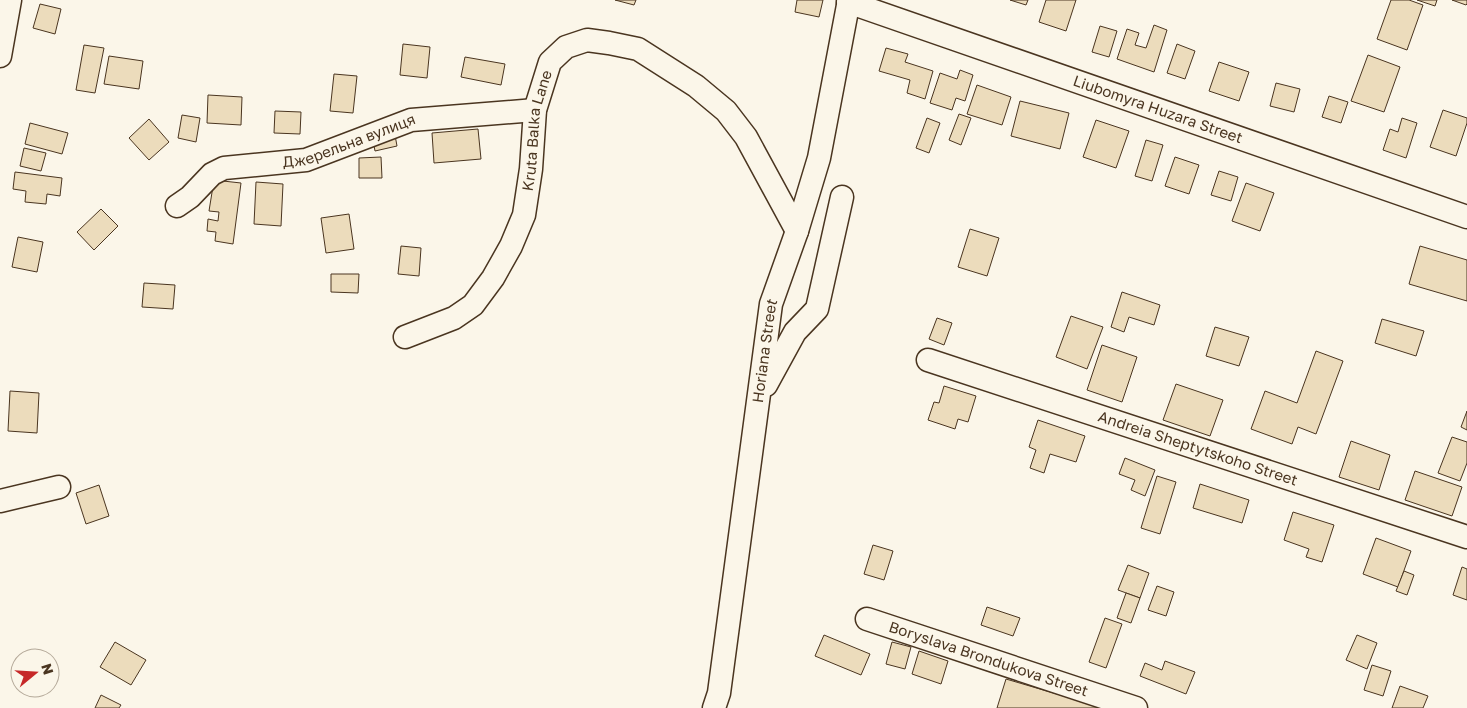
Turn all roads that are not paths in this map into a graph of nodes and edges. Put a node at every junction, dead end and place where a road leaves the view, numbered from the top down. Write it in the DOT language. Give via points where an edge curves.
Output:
graph roads {
  1 [pos="10,0"];
  2 [pos="848,1"];
  3 [pos="0,56"];
  4 [pos="535,110"];
  5 [pos="842,198"];
  6 [pos="177,206"];
  7 [pos="1467,217"];
  8 [pos="797,231"];
  9 [pos="405,337"];
  10 [pos="928,360"];
  11 [pos="760,397"];
  12 [pos="59,487"];
  13 [pos="0,501"];
  14 [pos="1467,537"];
  15 [pos="867,619"];
  16 [pos="714,708"];
  17 [pos="1136,708"];
  1 -- 3 [label="street"];
  2 -- 7 [label="street, Liubomyra Huzara Street"];
  2 -- 8 [label="street, Horiana Street" via="819,158"];
  4 -- 6 [label="street, Джерельна вулиця" via="411,120 306,160 224,168 212,174"];
  4 -- 8 [label="street, Kruta Balka Lane" via="550,62 566,47 587,40 638,49 696,86 726,111 746,137"];
  4 -- 9 [label="street, Kruta Balka Lane" via="524,214 493,278 473,305 454,318"];
  5 -- 11 [label="street" via="817,309 795,332"];
  8 -- 11 [label="street, Horiana Street" via="771,304"];
  10 -- 14 [label="street, Andreia Sheptytskoho Street"];
  11 -- 16 [label="street, Horiana Street" via="719,693"];
  12 -- 13 [label="street"];
  15 -- 17 [label="street, Boryslava Brondukova Street"];
}
